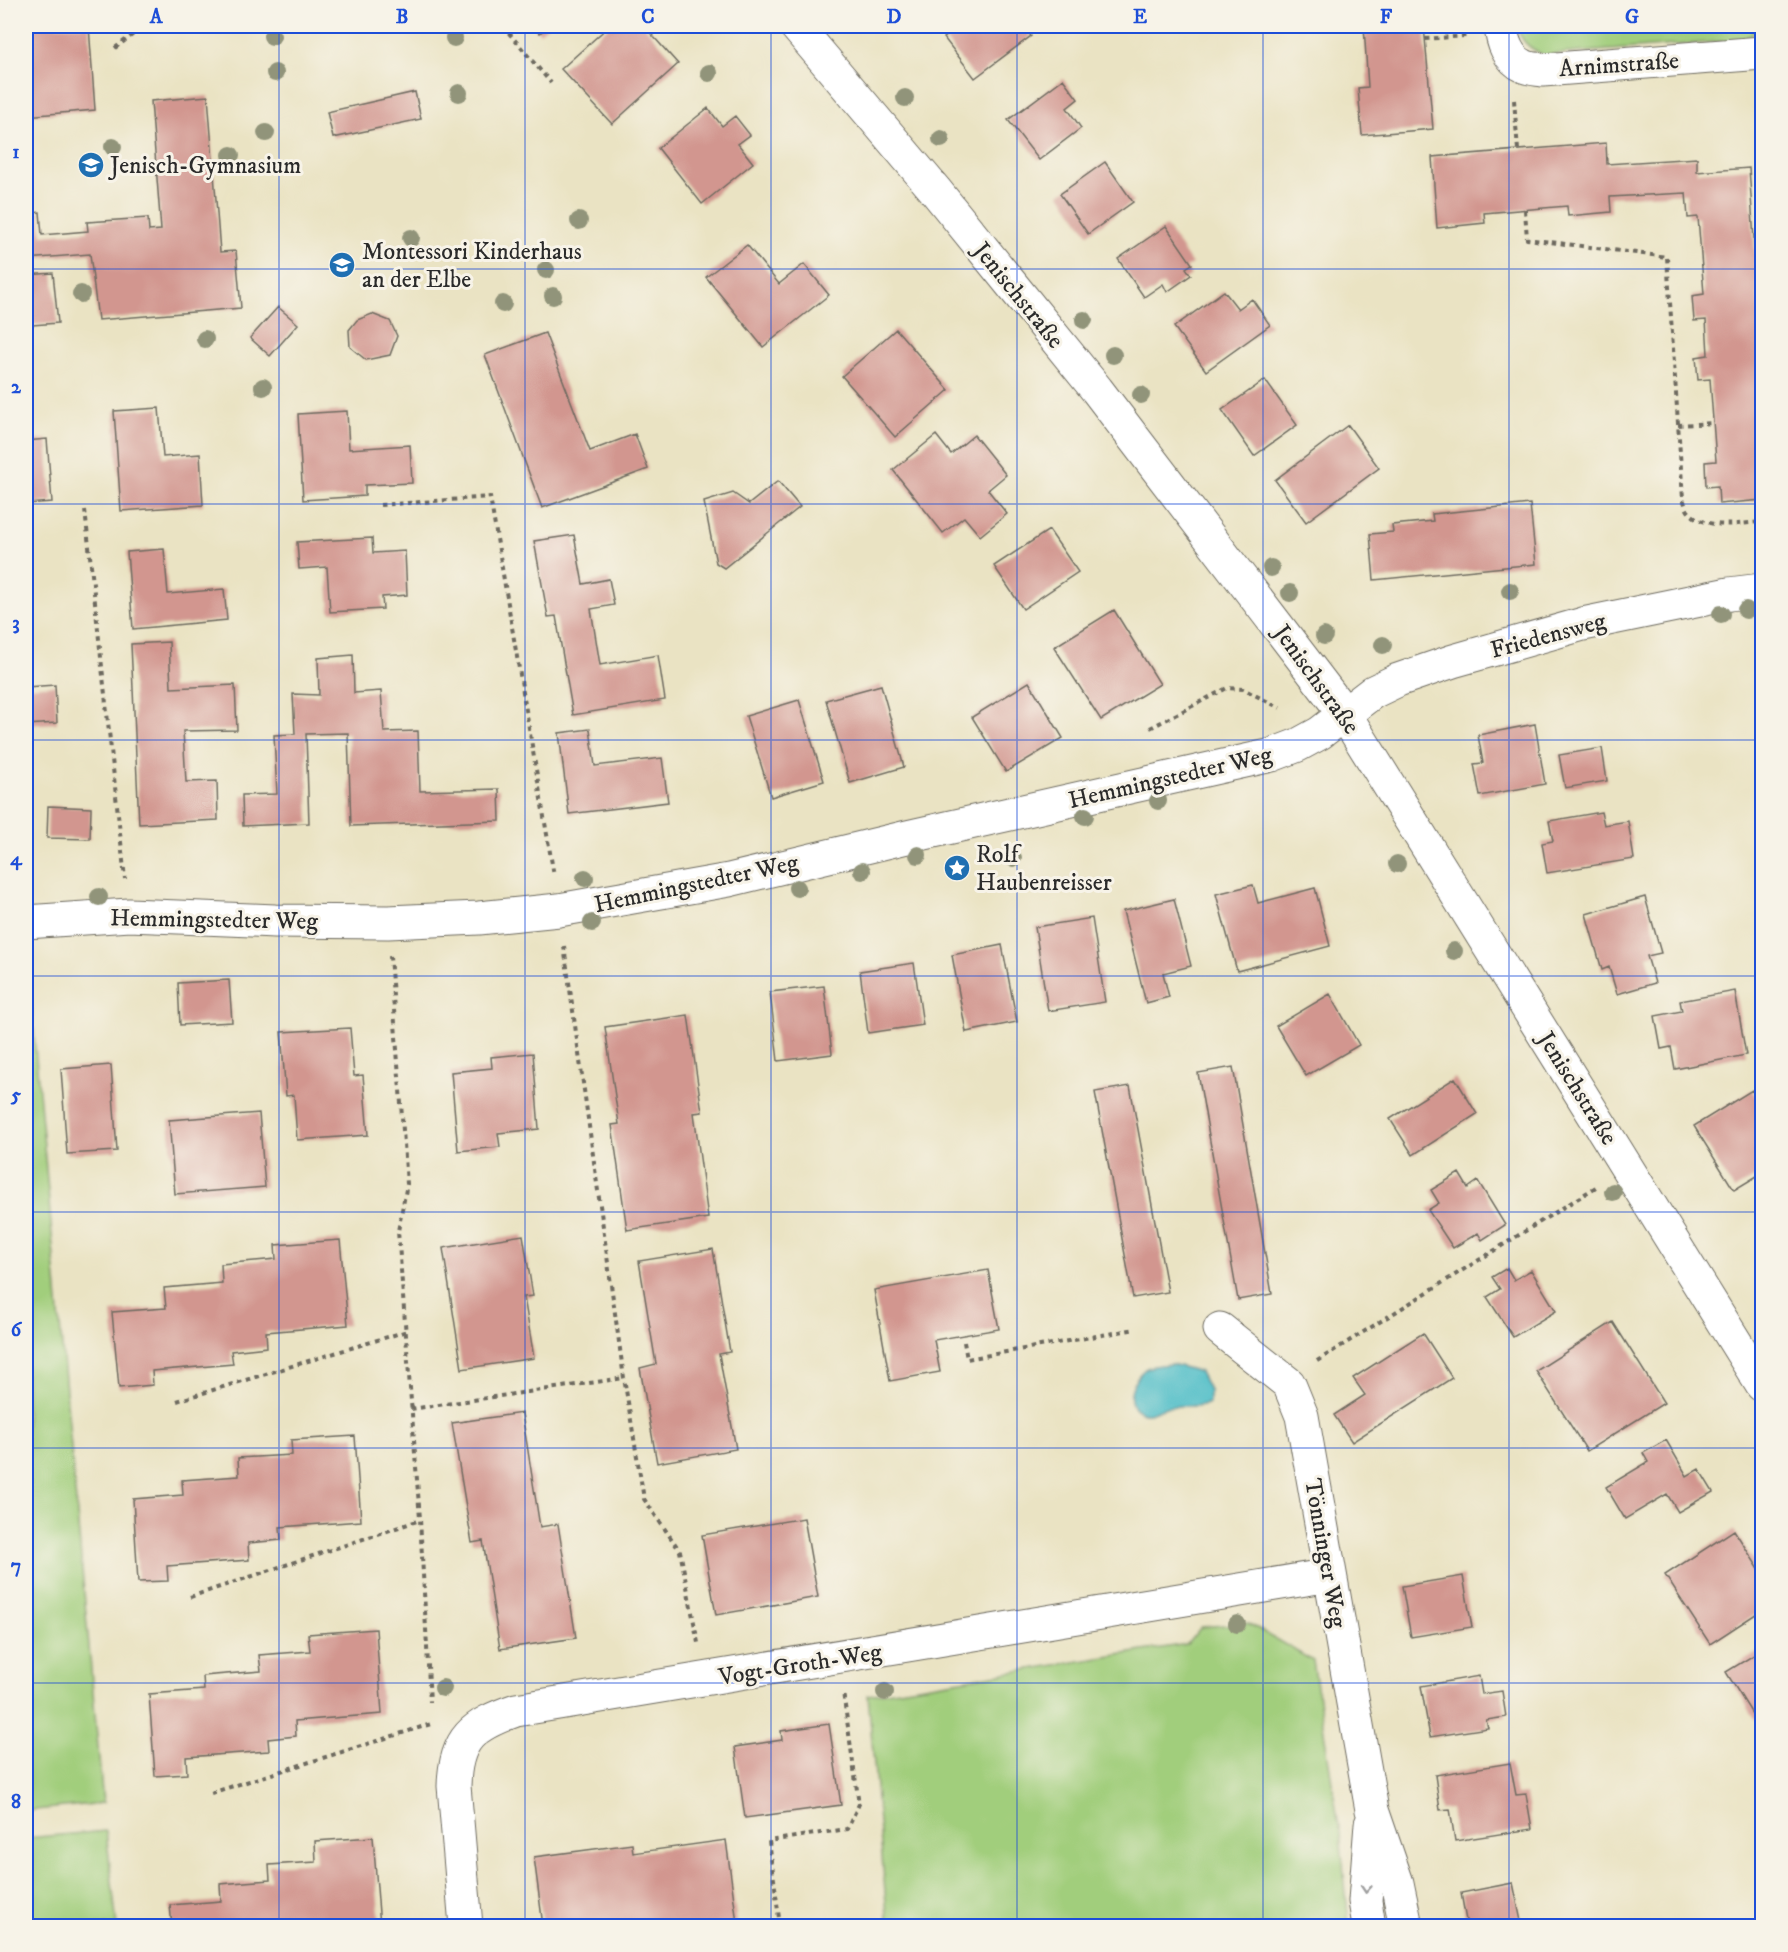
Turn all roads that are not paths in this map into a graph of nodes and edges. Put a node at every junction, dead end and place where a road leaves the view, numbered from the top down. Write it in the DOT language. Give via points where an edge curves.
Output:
graph roads {
  1 [pos="796,26"];
  2 [pos="1488,31"];
  3 [pos="1762,53"];
  4 [pos="1762,590"];
  5 [pos="1344,713"];
  6 [pos="26,922"];
  7 [pos="1220,1329"];
  8 [pos="1762,1385"];
  9 [pos="1330,1575"];
  10 [pos="1372,1810"];
  11 [pos="466,1926"];
  12 [pos="1369,1926"];
  13 [pos="1406,1926"];
  1 -- 5 [label="street, Jenischstraße" via="935,190 1125,426"];
  2 -- 3 [label="street, Arnimstraße" via="1502,35 1508,52 1524,66 1543,70"];
  4 -- 5 [label="street, Friedensweg" via="1583,624 1514,642 1398,680"];
  5 -- 6 [label="street, Hemmingstedter Weg" via="1320,733 1272,755 729,880 559,910 388,922 129,915"];
  5 -- 8 [label="street, Jenischstraße"];
  7 -- 9 [label="street, Tönninger Weg" via="1289,1383 1302,1416"];
  9 -- 10 [label="street, Tönninger Weg"];
  9 -- 11 [label="street, Vogt-Groth-Weg" via="516,1710 494,1718 474,1729 460,1746 454,1768"];
  10 -- 12 [label="street, Tönninger Weg, one-way" via="1365,1901"];
  10 -- 13 [label="street, Tönninger Weg" via="1397,1883"];
}
